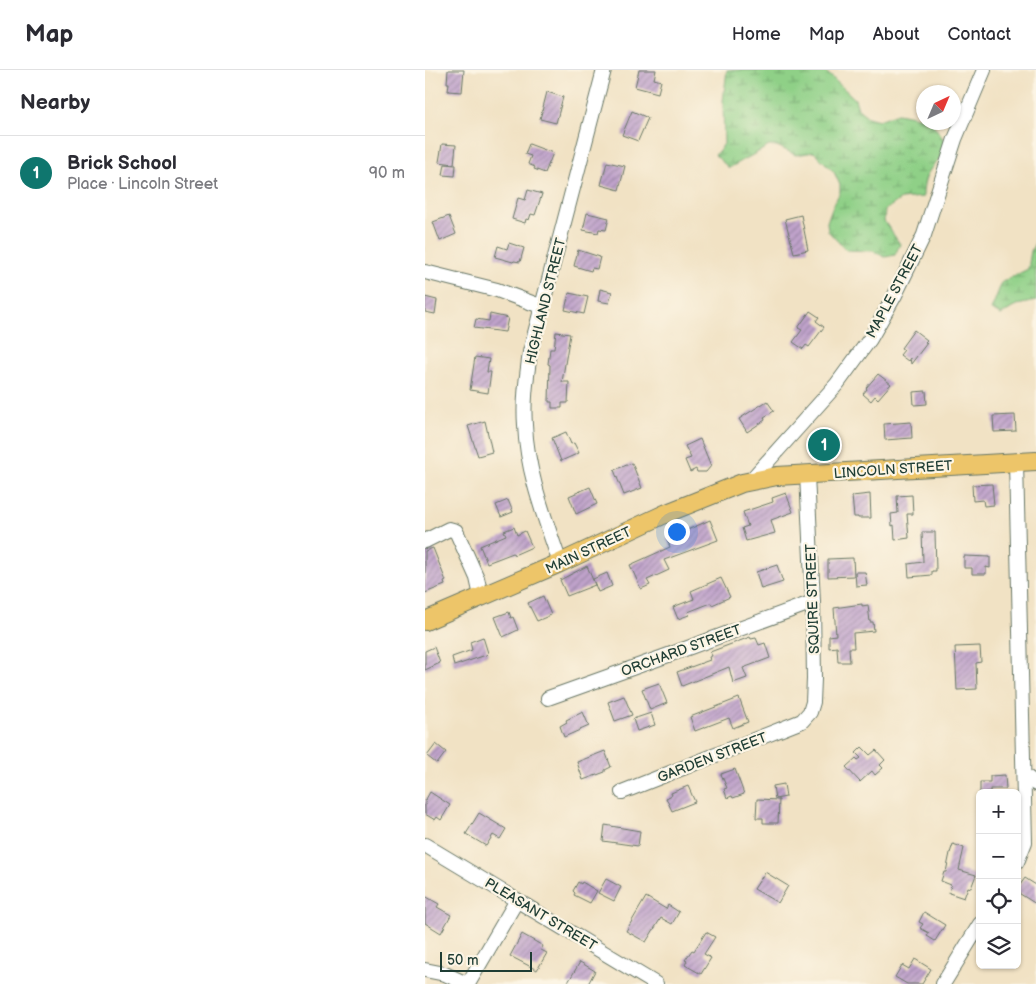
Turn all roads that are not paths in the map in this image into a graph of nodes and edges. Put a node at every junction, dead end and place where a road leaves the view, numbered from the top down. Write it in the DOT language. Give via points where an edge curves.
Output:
graph roads {
  1 [pos="604,70"];
  2 [pos="984,70"];
  3 [pos="425,272"];
  4 [pos="543,306"];
  5 [pos="1036,461"];
  6 [pos="1016,462"];
  7 [pos="807,474"];
  8 [pos="751,480"];
  9 [pos="425,541"];
  10 [pos="560,563"];
  11 [pos="481,596"];
  12 [pos="813,602"];
  13 [pos="425,620"];
  14 [pos="548,698"];
  15 [pos="802,721"];
  16 [pos="1024,774"];
  17 [pos="1036,784"];
  18 [pos="622,792"];
  19 [pos="1036,830"];
  20 [pos="1025,842"];
  21 [pos="425,845"];
  22 [pos="1021,852"];
  23 [pos="517,900"];
  24 [pos="976,930"];
  25 [pos="425,970"];
  26 [pos="467,984"];
  27 [pos="656,984"];
  28 [pos="943,984"];
  1 -- 4 [label="street, HIGHLAND STREET"];
  2 -- 8 [label="street, MAPLE STREET" via="955,139 924,235 871,339 837,384"];
  3 -- 4 [label="street" via="497,290"];
  4 -- 10 [label="street, HIGHLAND STREET" via="530,352 525,426 537,497"];
  5 -- 6 [label="main road, LINCOLN STREET"];
  6 -- 7 [label="main road, LINCOLN STREET"];
  6 -- 16 [label="street"];
  7 -- 8 [label="main road, LINCOLN STREET"];
  7 -- 12 [label="street, SQUIRE STREET"];
  8 -- 10 [label="main road, MAIN STREET" via="667,513"];
  9 -- 11 [label="street" via="449,530 456,531 477,578"];
  10 -- 11 [label="main road, MAIN STREET"];
  11 -- 13 [label="main road, MAIN STREET"];
  12 -- 14 [label="street, ORCHARD STREET"];
  12 -- 15 [label="street, SQUIRE STREET" via="813,702"];
  15 -- 18 [label="street, GARDEN STREET"];
  16 -- 17 [label="street"];
  16 -- 20 [label="street"];
  19 -- 20 [label="street"];
  20 -- 22 [label="street"];
  21 -- 23 [label="street, PLEASANT STREET"];
  23 -- 26 [label="street"];
  23 -- 27 [label="street, PLEASANT STREET"];
  24 -- 28 [label="street"];
  25 -- 26 [label="street" via="445,974"];
}
